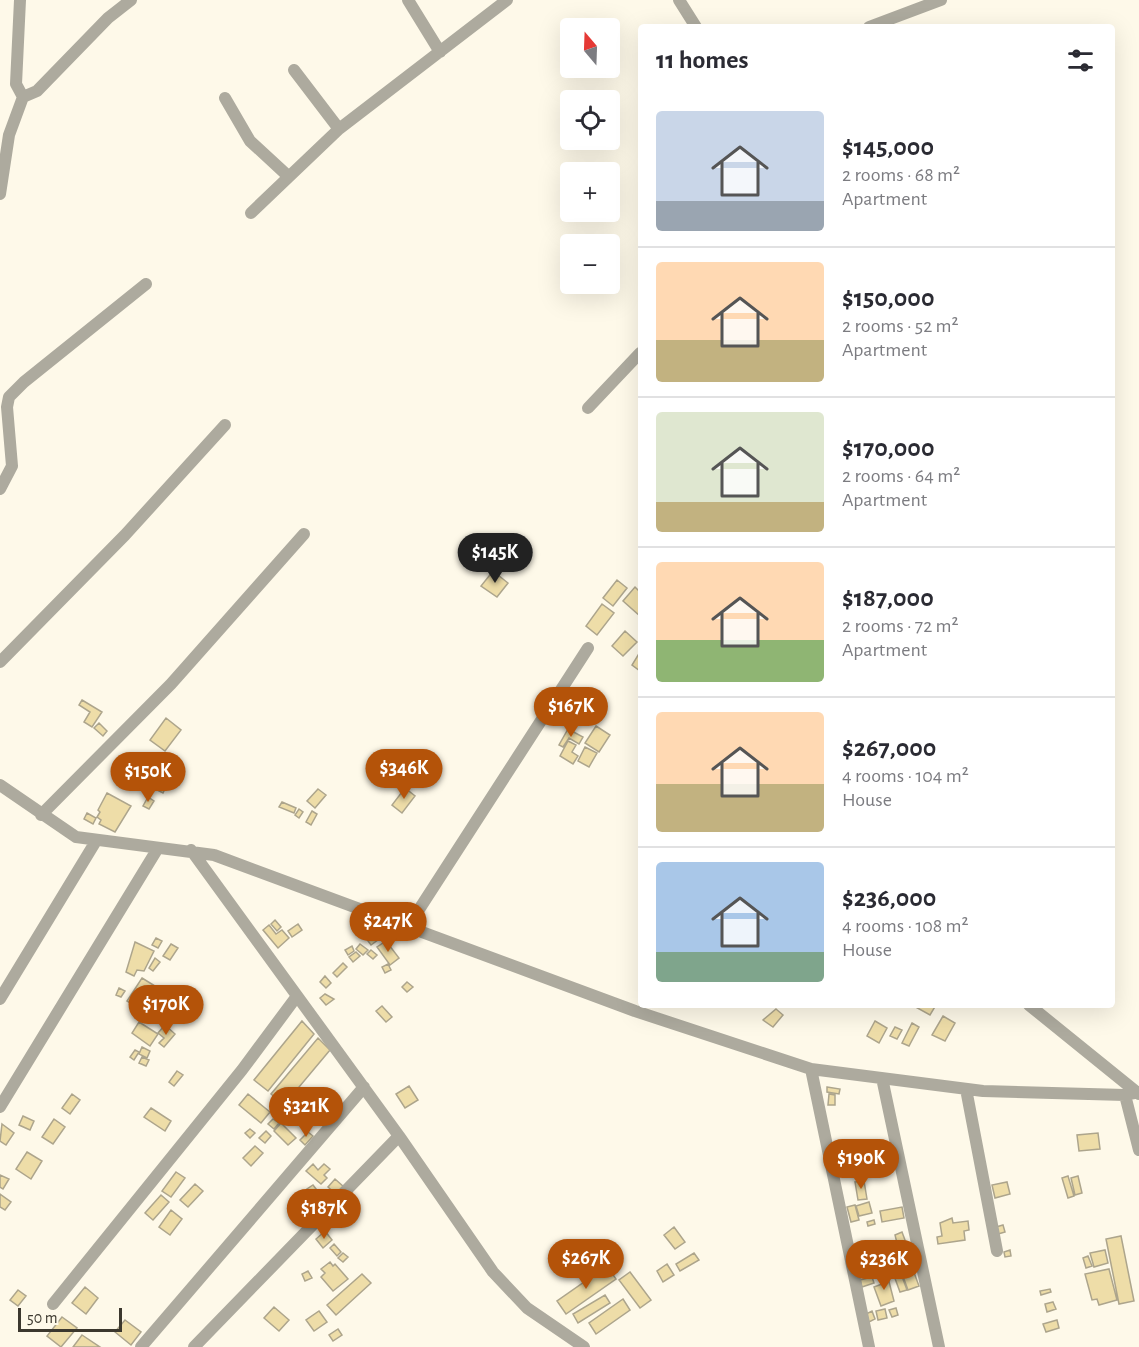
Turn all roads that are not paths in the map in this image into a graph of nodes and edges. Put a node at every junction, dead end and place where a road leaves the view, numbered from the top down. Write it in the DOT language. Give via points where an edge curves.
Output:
graph roads {
  1 [pos="20,0"];
  2 [pos="131,0"];
  3 [pos="408,0"];
  4 [pos="507,0"];
  5 [pos="679,0"];
  6 [pos="941,0"];
  7 [pos="694,24"];
  8 [pos="877,24"];
  9 [pos="440,52"];
  10 [pos="294,70"];
  11 [pos="23,97"];
  12 [pos="225,98"];
  13 [pos="339,129"];
  14 [pos="288,176"];
  15 [pos="0,194"];
  16 [pos="251,213"];
  17 [pos="146,284"];
  18 [pos="638,356"];
  19 [pos="588,408"];
  20 [pos="225,425"];
  21 [pos="0,489"];
  22 [pos="304,534"];
  23 [pos="588,648"];
  24 [pos="0,662"];
  25 [pos="0,785"];
  26 [pos="41,815"];
  27 [pos="96,841"];
  28 [pos="158,848"];
  29 [pos="191,850"];
  30 [pos="409,925"];
  31 [pos="297,996"];
  32 [pos="0,999"];
  33 [pos="1033,1008"];
  34 [pos="811,1069"];
  35 [pos="882,1078"];
  36 [pos="364,1087"];
  37 [pos="966,1089"];
  38 [pos="1135,1093"];
  39 [pos="0,1107"];
  40 [pos="399,1136"];
  41 [pos="1139,1150"];
  42 [pos="997,1251"];
  43 [pos="53,1304"];
  44 [pos="141,1347"];
  45 [pos="194,1347"];
  46 [pos="584,1347"];
  47 [pos="869,1347"];
  48 [pos="939,1347"];
  1 -- 11 [label="street" via="16,84"];
  2 -- 11 [label="street" via="108,18 37,91"];
  3 -- 9 [label="street"];
  4 -- 9 [label="street"];
  5 -- 7 [label="street"];
  6 -- 8 [label="street"];
  9 -- 13 [label="street"];
  10 -- 13 [label="street"];
  11 -- 15 [label="street" via="9,135"];
  12 -- 14 [label="street" via="250,141"];
  13 -- 14 [label="street"];
  14 -- 16 [label="street"];
  17 -- 21 [label="street" via="9,397 12,466"];
  18 -- 19 [label="street"];
  20 -- 24 [label="street" via="125,535"];
  22 -- 26 [label="street" via="171,684"];
  23 -- 30 [label="street"];
  25 -- 26 [label="street"];
  26 -- 27 [label="street" via="76,837"];
  27 -- 28 [label="street"];
  27 -- 32 [label="street"];
  28 -- 29 [label="street"];
  28 -- 39 [label="street"];
  29 -- 30 [label="street"];
  29 -- 31 [label="street"];
  30 -- 34 [label="street" via="635,1011"];
  31 -- 36 [label="street"];
  31 -- 43 [label="street"];
  33 -- 38 [label="street"];
  34 -- 35 [label="street"];
  34 -- 47 [label="street"];
  35 -- 37 [label="street"];
  35 -- 48 [label="street"];
  36 -- 40 [label="street"];
  36 -- 44 [label="street"];
  37 -- 38 [label="street"];
  37 -- 42 [label="street"];
  38 -- 41 [label="street"];
  40 -- 45 [label="street"];
  40 -- 46 [label="street" via="493,1272 527,1308"];
}
